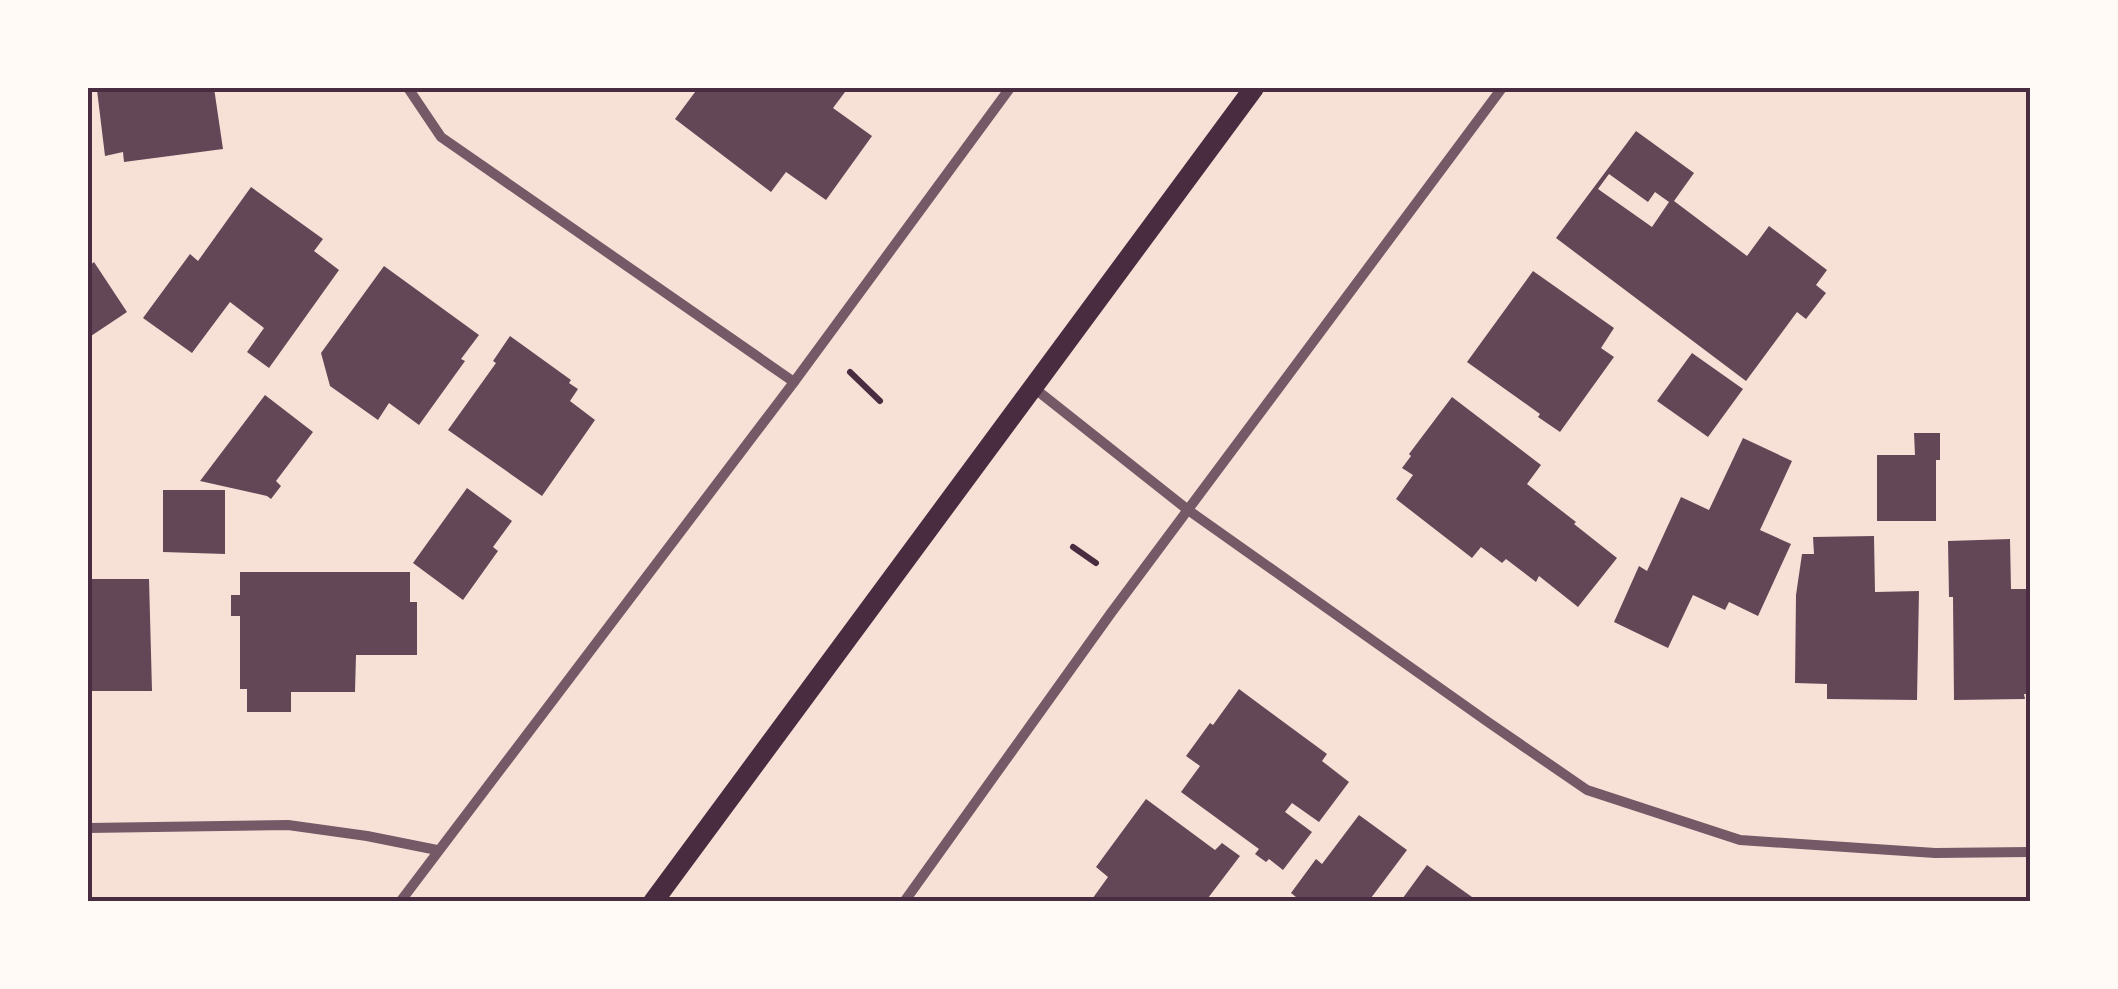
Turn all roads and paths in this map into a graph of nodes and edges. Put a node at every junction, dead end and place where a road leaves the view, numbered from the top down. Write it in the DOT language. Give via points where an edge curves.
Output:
graph roads {
  1 [pos="408,88"];
  2 [pos="1010,88"];
  3 [pos="1254,88"];
  4 [pos="1502,88"];
  5 [pos="850,372"];
  6 [pos="794,382"];
  7 [pos="1033,387"];
  8 [pos="880,401"];
  9 [pos="1188,510"];
  10 [pos="1073,547"];
  11 [pos="1096,563"];
  12 [pos="88,828"];
  13 [pos="438,850"];
  14 [pos="2030,852"];
  15 [pos="400,902"];
  16 [pos="653,902"];
  17 [pos="904,902"];
  1 -- 6 [label="street" via="441,137"];
  2 -- 6 [label="street"];
  3 -- 7 [label="main road"];
  4 -- 9 [label="street"];
  5 -- 8 [label="path"];
  6 -- 13 [label="street"];
  7 -- 9 [label="street"];
  7 -- 16 [label="main road"];
  9 -- 14 [label="street" via="1588,790 1740,840"];
  9 -- 17 [label="street"];
  10 -- 11 [label="path"];
  12 -- 13 [label="street" via="288,826"];
  13 -- 15 [label="street"];
}
